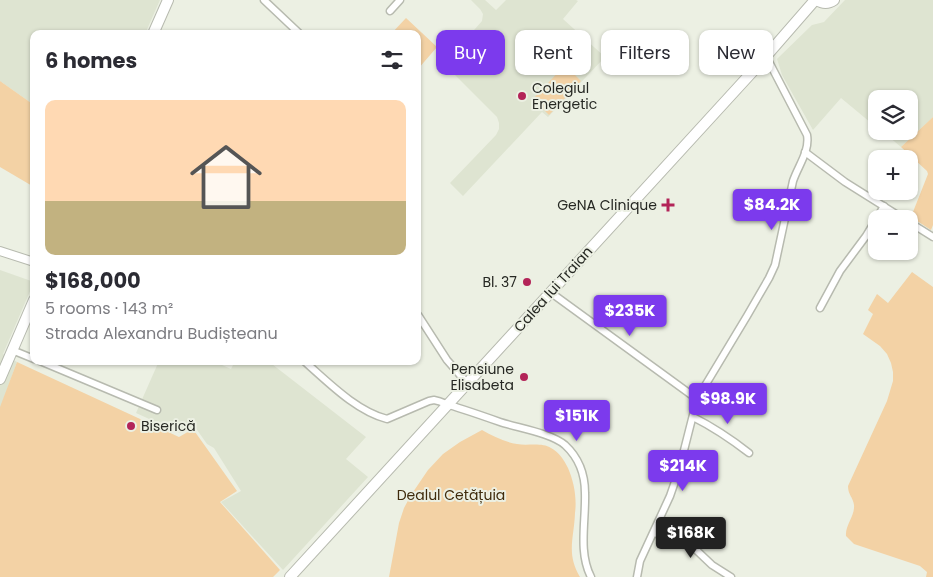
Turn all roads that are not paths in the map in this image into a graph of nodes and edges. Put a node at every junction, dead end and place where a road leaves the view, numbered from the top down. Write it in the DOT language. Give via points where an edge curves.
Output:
graph roads {
  1 [pos="168,0"];
  2 [pos="264,0"];
  3 [pos="400,0"];
  4 [pos="816,0"];
  5 [pos="834,0"];
  6 [pos="390,11"];
  7 [pos="156,30"];
  8 [pos="296,30"];
  9 [pos="773,48"];
  10 [pos="773,69"];
  11 [pos="749,75"];
  12 [pos="806,152"];
  13 [pos="884,206"];
  14 [pos="890,210"];
  15 [pos="918,228"];
  16 [pos="933,237"];
  17 [pos="0,250"];
  18 [pos="30,261"];
  19 [pos="550,292"];
  20 [pos="820,308"];
  21 [pos="30,309"];
  22 [pos="421,319"];
  23 [pos="12,350"];
  24 [pos="30,357"];
  25 [pos="50,365"];
  26 [pos="309,365"];
  27 [pos="0,379"];
  28 [pos="467,384"];
  29 [pos="697,399"];
  30 [pos="448,404"];
  31 [pos="158,410"];
  32 [pos="693,417"];
  33 [pos="749,454"];
  34 [pos="654,533"];
  35 [pos="638,575"];
  36 [pos="290,577"];
  37 [pos="591,577"];
  38 [pos="731,577"];
  1 -- 7 [label="main road"];
  2 -- 8 [label="street"];
  3 -- 6 [label="street"];
  4 -- 5 [label="main road, Calea lui Traian" via="823,3"];
  4 -- 9 [label="main road, Calea lui Traian"];
  10 -- 12 [label="street" via="807,135"];
  11 -- 19 [label="main road, Calea lui Traian"];
  12 -- 13 [label="street"];
  12 -- 29 [label="street" via="792,181 772,272"];
  13 -- 14 [label="street"];
  13 -- 20 [label="street" via="840,271"];
  15 -- 16 [label="street"];
  17 -- 18 [label="street"];
  19 -- 28 [label="main road, Calea lui Traian"];
  19 -- 29 [label="street"];
  21 -- 23 [label="main road"];
  22 -- 28 [label="street" via="446,360"];
  23 -- 24 [label="street"];
  23 -- 27 [label="main road"];
  25 -- 31 [label="street"];
  26 -- 30 [label="street" via="358,407 371,414 387,418 430,401"];
  28 -- 30 [label="main road, Calea lui Traian"];
  29 -- 32 [label="street"];
  30 -- 36 [label="main road, Calea lui Traian"];
  30 -- 37 [label="street" via="550,437 571,452 584,482 584,552"];
  32 -- 33 [label="street"];
  32 -- 34 [label="street" via="679,470"];
  34 -- 35 [label="street" via="640,561"];
  34 -- 38 [label="street" via="692,546"];
}
